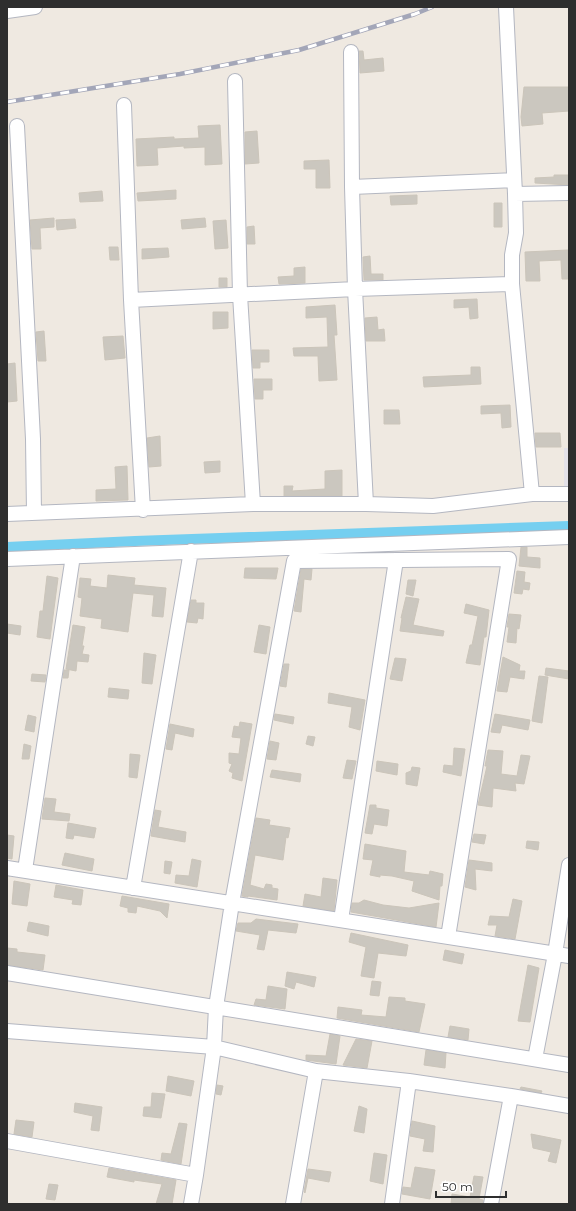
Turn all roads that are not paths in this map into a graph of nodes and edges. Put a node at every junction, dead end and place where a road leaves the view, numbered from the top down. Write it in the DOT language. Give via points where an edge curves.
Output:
graph roads {
  1 [pos="34,7"];
  2 [pos="506,7"];
  3 [pos="7,11"];
  4 [pos="351,52"];
  5 [pos="235,81"];
  6 [pos="124,105"];
  7 [pos="17,126"];
  8 [pos="514,180"];
  9 [pos="352,187"];
  10 [pos="569,193"];
  11 [pos="515,194"];
  12 [pos="512,284"];
  13 [pos="355,289"];
  14 [pos="240,295"];
  15 [pos="131,300"];
  16 [pos="532,494"];
  17 [pos="569,494"];
  18 [pos="253,504"];
  19 [pos="366,504"];
  20 [pos="143,510"];
  21 [pos="34,513"];
  22 [pos="7,514"];
  23 [pos="569,537"];
  24 [pos="191,551"];
  25 [pos="74,556"];
  26 [pos="7,559"];
  27 [pos="396,560"];
  28 [pos="569,865"];
  29 [pos="7,868"];
  30 [pos="25,870"];
  31 [pos="133,888"];
  32 [pos="232,903"];
  33 [pos="341,920"];
  34 [pos="448,937"];
  35 [pos="555,954"];
  36 [pos="569,956"];
  37 [pos="7,973"];
  38 [pos="216,1007"];
  39 [pos="7,1030"];
  40 [pos="214,1047"];
  41 [pos="535,1059"];
  42 [pos="569,1065"];
  43 [pos="316,1071"];
  44 [pos="409,1081"];
  45 [pos="511,1096"];
  46 [pos="569,1106"];
  47 [pos="7,1141"];
  48 [pos="196,1174"];
  49 [pos="191,1204"];
  50 [pos="293,1204"];
  51 [pos="392,1204"];
  52 [pos="491,1204"];
  1 -- 3 [label="street"];
  2 -- 8 [label="street"];
  4 -- 9 [label="street"];
  5 -- 14 [label="street"];
  6 -- 15 [label="street"];
  7 -- 21 [label="street" via="33,439"];
  8 -- 9 [label="street"];
  8 -- 11 [label="street"];
  9 -- 13 [label="street"];
  10 -- 11 [label="street"];
  11 -- 12 [label="street" via="516,233 512,255"];
  12 -- 13 [label="street"];
  12 -- 16 [label="street"];
  13 -- 14 [label="street"];
  13 -- 19 [label="street"];
  14 -- 15 [label="street"];
  14 -- 18 [label="street"];
  15 -- 20 [label="street"];
  16 -- 17 [label="street"];
  16 -- 19 [label="street" via="434,506"];
  18 -- 19 [label="street"];
  18 -- 20 [label="street"];
  20 -- 21 [label="street"];
  21 -- 22 [label="street"];
  23 -- 24 [label="street"];
  24 -- 25 [label="street"];
  24 -- 31 [label="street"];
  25 -- 26 [label="street"];
  25 -- 30 [label="street"];
  27 -- 32 [label="street" via="294,561"];
  27 -- 33 [label="street"];
  27 -- 34 [label="street" via="509,559"];
  28 -- 35 [label="street"];
  29 -- 30 [label="street"];
  30 -- 31 [label="street"];
  31 -- 32 [label="street"];
  32 -- 33 [label="street"];
  32 -- 38 [label="street"];
  33 -- 34 [label="street"];
  34 -- 35 [label="street"];
  35 -- 36 [label="street"];
  35 -- 41 [label="street"];
  37 -- 38 [label="street"];
  38 -- 40 [label="street"];
  38 -- 41 [label="street"];
  39 -- 40 [label="street"];
  40 -- 43 [label="street"];
  40 -- 48 [label="street"];
  41 -- 42 [label="street"];
  43 -- 44 [label="street"];
  43 -- 50 [label="street"];
  44 -- 45 [label="street"];
  44 -- 51 [label="street"];
  45 -- 46 [label="street"];
  45 -- 52 [label="street"];
  47 -- 48 [label="street"];
  48 -- 49 [label="street"];
}
